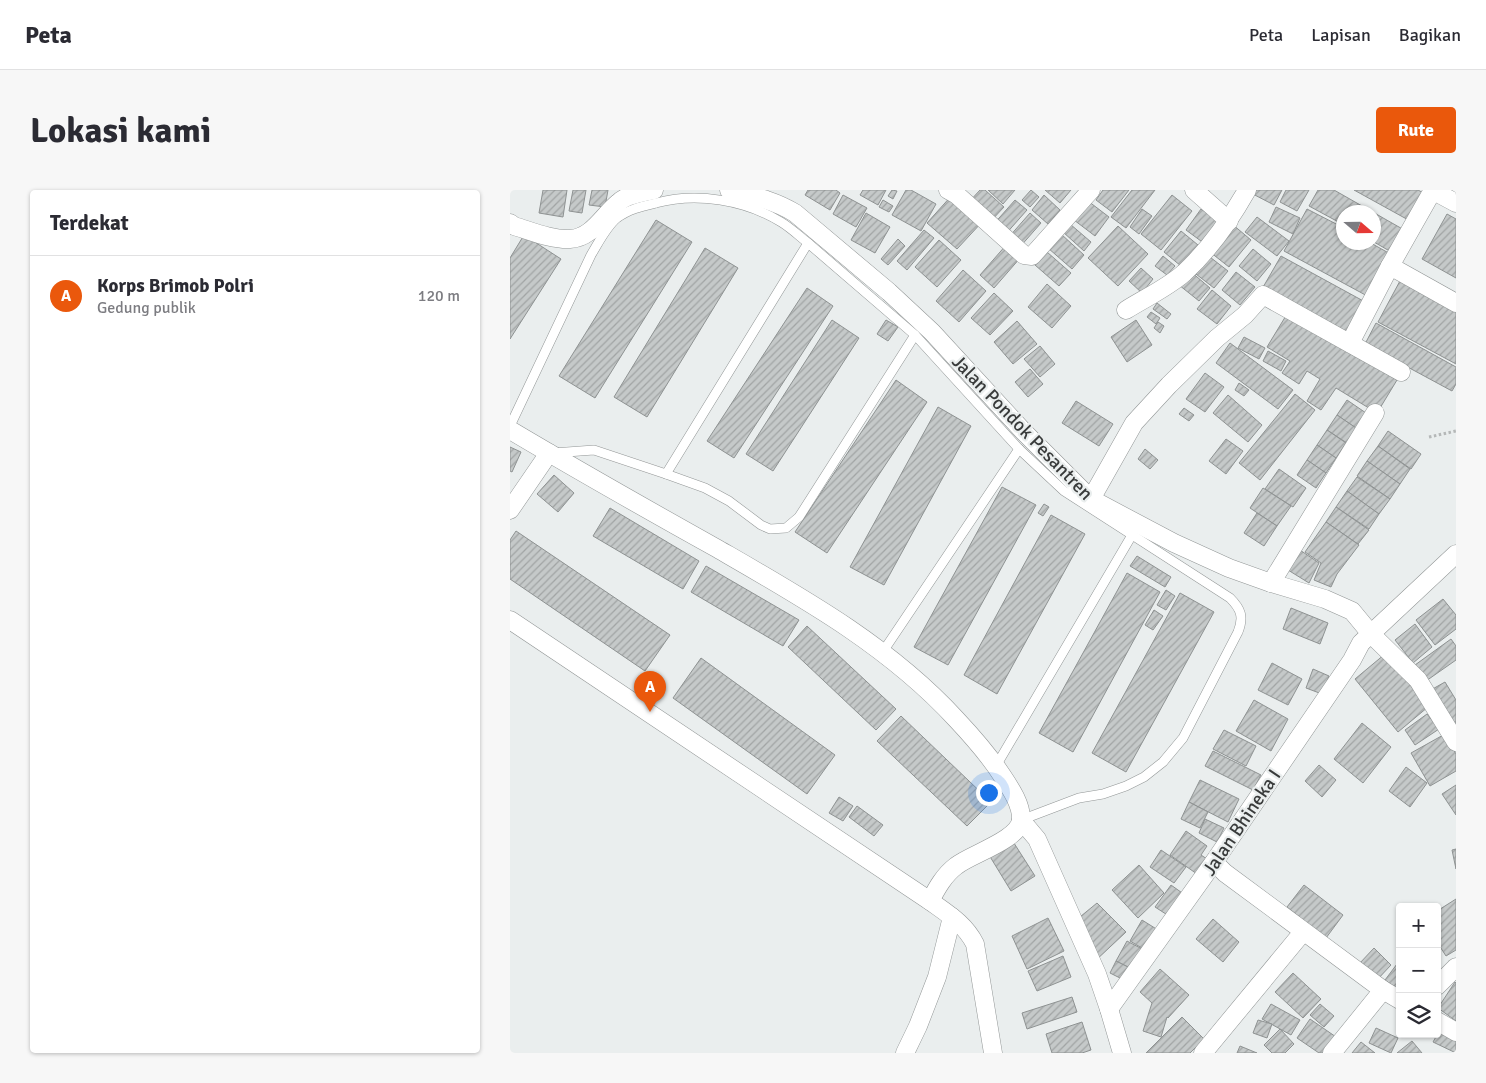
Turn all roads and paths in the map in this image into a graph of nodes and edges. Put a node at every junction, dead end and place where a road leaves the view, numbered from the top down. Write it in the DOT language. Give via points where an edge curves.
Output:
graph roads {
  1 [pos="654,190"];
  2 [pos="729,190"];
  3 [pos="948,190"];
  4 [pos="1091,190"];
  5 [pos="1194,190"];
  6 [pos="1247,190"];
  7 [pos="1433,190"];
  8 [pos="1456,203"];
  9 [pos="1229,221"];
  10 [pos="510,224"];
  11 [pos="808,243"];
  12 [pos="1390,266"];
  13 [pos="1456,303"];
  14 [pos="1126,310"];
  15 [pos="915,335"];
  16 [pos="1350,343"];
  17 [pos="1401,372"];
  18 [pos="1375,413"];
  19 [pos="510,428"];
  20 [pos="1456,431"];
  21 [pos="1429,437"];
  22 [pos="1019,449"];
  23 [pos="549,453"];
  24 [pos="666,474"];
  25 [pos="1091,499"];
  26 [pos="510,510"];
  27 [pos="1132,535"];
  28 [pos="1456,554"];
  29 [pos="1271,583"];
  30 [pos="510,620"];
  31 [pos="1371,634"];
  32 [pos="882,653"];
  33 [pos="1456,742"];
  34 [pos="996,766"];
  35 [pos="1021,820"];
  36 [pos="1214,862"];
  37 [pos="930,901"];
  38 [pos="952,917"];
  39 [pos="1303,932"];
  40 [pos="1456,967"];
  41 [pos="1441,982"];
  42 [pos="1383,990"];
  43 [pos="1396,998"];
  44 [pos="1109,1009"];
  45 [pos="1441,1023"];
  46 [pos="1456,1032"];
  47 [pos="906,1053"];
  48 [pos="993,1053"];
  49 [pos="1122,1053"];
  50 [pos="1203,1053"];
  51 [pos="1332,1053"];
  1 -- 10 [label="street" via="618,202 590,232 580,237 554,237"];
  2 -- 25 [label="street, Jalan Pondok Pesantren" via="780,204 795,213 874,279 932,332 1023,432"];
  3 -- 4 [label="street" via="1024,255 1032,256"];
  5 -- 9 [label="street"];
  6 -- 9 [label="street"];
  7 -- 8 [label="street"];
  7 -- 12 [label="street"];
  9 -- 14 [label="street" via="1183,273"];
  11 -- 15 [label="lane"];
  11 -- 19 [label="lane" via="782,222 758,210 712,198 669,199 628,211 606,230 591,255"];
  11 -- 24 [label="lane"];
  12 -- 13 [label="street"];
  12 -- 16 [label="street"];
  15 -- 22 [label="lane"];
  15 -- 24 [label="lane" via="799,517 786,528 770,529 761,525 705,488"];
  16 -- 17 [label="street"];
  16 -- 25 [label="street" via="1263,295 1169,385 1134,424"];
  18 -- 29 [label="street"];
  19 -- 23 [label="street"];
  20 -- 21 [label="path"];
  22 -- 27 [label="lane" via="1064,491"];
  22 -- 32 [label="lane"];
  23 -- 24 [label="lane" via="594,450"];
  23 -- 26 [label="street"];
  23 -- 32 [label="street" via="794,593"];
  25 -- 29 [label="street, Jalan Pondok Pesantren" via="1182,546"];
  27 -- 34 [label="lane"];
  27 -- 35 [label="lane" via="1230,598 1241,610 1242,623 1183,738 1163,762 1126,786 1079,798"];
  28 -- 31 [label="street, Jalan Bhineka I"];
  29 -- 31 [label="street, Jalan Pondok Pesantren" via="1325,599 1352,611"];
  30 -- 37 [label="street"];
  31 -- 33 [label="street, Jalan Pondok Pesantren" via="1418,680"];
  31 -- 36 [label="street, Jalan Bhineka I" via="1361,643"];
  32 -- 34 [label="street" via="935,696"];
  34 -- 35 [label="street" via="1017,802"];
  35 -- 37 [label="street" via="1015,832 955,866"];
  35 -- 44 [label="street" via="1037,839 1097,974"];
  36 -- 39 [label="street" via="1225,874"];
  36 -- 44 [label="street, Jalan Bhineka I"];
  37 -- 38 [label="street"];
  38 -- 47 [label="street" via="937,978"];
  38 -- 48 [label="street" via="970,934 975,944"];
  39 -- 42 [label="street"];
  39 -- 50 [label="street"];
  40 -- 41 [label="street"];
  42 -- 43 [label="street"];
  42 -- 51 [label="street"];
  44 -- 49 [label="street"];
  45 -- 46 [label="street"];
}
